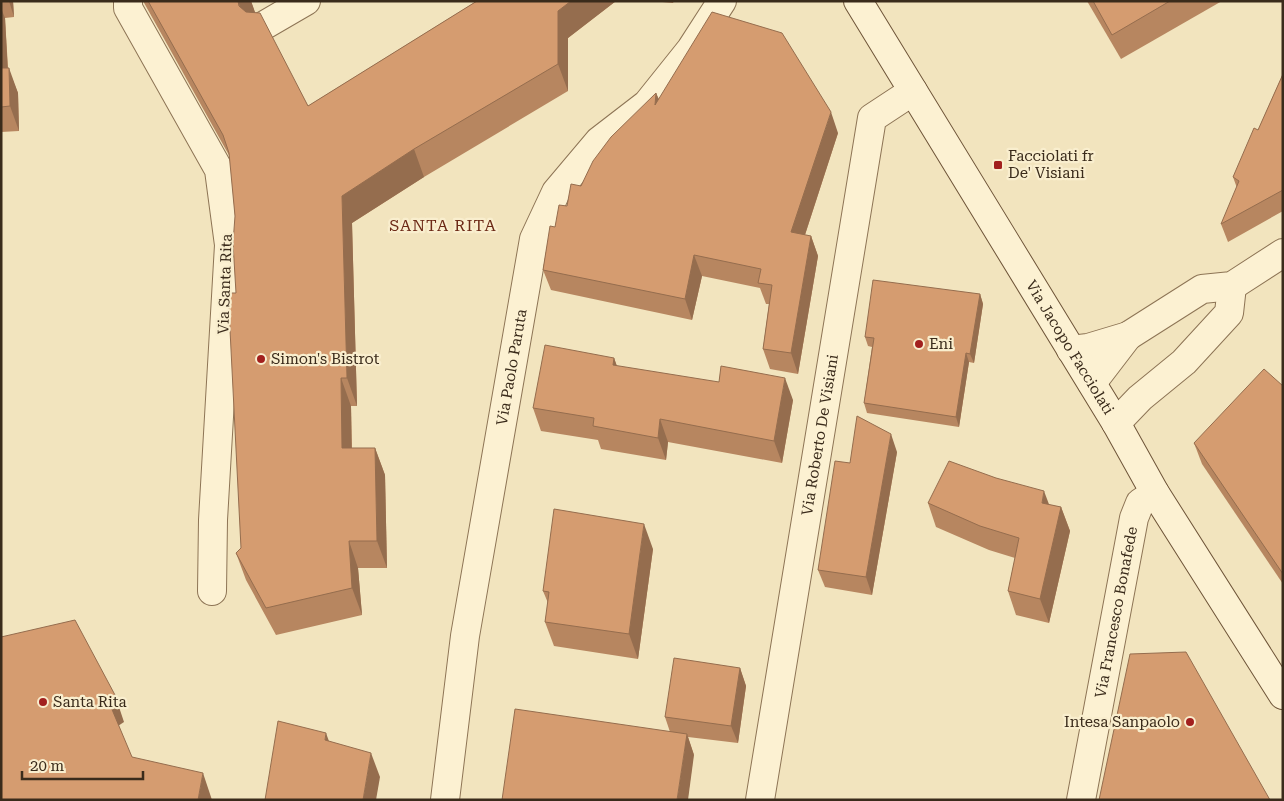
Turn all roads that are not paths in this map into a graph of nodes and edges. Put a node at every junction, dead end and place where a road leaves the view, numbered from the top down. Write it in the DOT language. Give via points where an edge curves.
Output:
graph roads {
  1 [pos="128,1"];
  2 [pos="306,1"];
  3 [pos="722,1"];
  4 [pos="858,1"];
  5 [pos="263,26"];
  6 [pos="913,91"];
  7 [pos="1283,253"];
  8 [pos="1232,286"];
  9 [pos="1128,336"];
  10 [pos="1071,350"];
  11 [pos="1092,383"];
  12 [pos="1116,422"];
  13 [pos="1155,493"];
  14 [pos="212,591"];
  15 [pos="1283,695"];
  16 [pos="445,800"];
  17 [pos="760,800"];
  18 [pos="1081,800"];
  1 -- 14 [label="street, Via Santa Rita" via="128,8 174,76 219,170 229,245"];
  2 -- 5 [label="street"];
  3 -- 16 [label="street, Via Paolo Paruta" via="691,49 647,104 599,141 556,192 534,239 465,636"];
  4 -- 6 [label="street, Via Jacopo Facciolati"];
  6 -- 10 [label="street, Via Jacopo Facciolati"];
  6 -- 17 [label="street, Via Roberto De Visiani" via="872,118"];
  7 -- 8 [label="street"];
  8 -- 9 [label="street" via="1202,289"];
  8 -- 12 [label="street" via="1229,313 1184,362"];
  9 -- 10 [label="street"];
  9 -- 11 [label="street"];
  10 -- 11 [label="street, Via Jacopo Facciolati"];
  11 -- 12 [label="street, Via Jacopo Facciolati"];
  12 -- 13 [label="street, Via Jacopo Facciolati"];
  13 -- 15 [label="street, Via Jacopo Facciolati"];
  13 -- 18 [label="street, Via Francesco Bonafede" via="1140,503 1134,518"];
}
